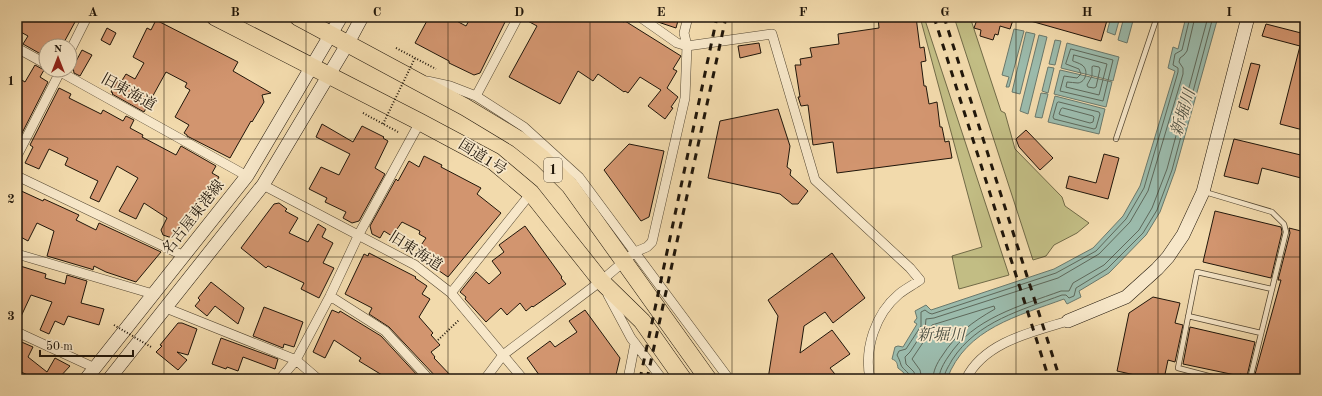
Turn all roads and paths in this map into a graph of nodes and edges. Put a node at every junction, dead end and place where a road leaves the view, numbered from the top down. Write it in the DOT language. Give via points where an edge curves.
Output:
graph roads {
  1 [pos="87,17"];
  2 [pos="215,17"];
  3 [pos="298,17"];
  4 [pos="341,17"];
  5 [pos="362,17"];
  6 [pos="518,17"];
  7 [pos="640,17"];
  8 [pos="688,17"];
  9 [pos="1157,17"];
  10 [pos="1248,17"];
  11 [pos="332,34"];
  12 [pos="76,38"];
  13 [pos="348,43"];
  14 [pos="687,46"];
  15 [pos="17,48"];
  16 [pos="396,48"];
  17 [pos="416,58"];
  18 [pos="38,60"];
  19 [pos="312,66"];
  20 [pos="436,69"];
  21 [pos="329,75"];
  22 [pos="408,76"];
  23 [pos="55,78"];
  24 [pos="73,78"];
  25 [pos="476,96"];
  26 [pos="363,113"];
  27 [pos="420,122"];
  28 [pos="383,124"];
  29 [pos="398,132"];
  30 [pos="1116,139"];
  31 [pos="17,156"];
  32 [pos="17,176"];
  33 [pos="247,176"];
  34 [pos="263,185"];
  35 [pos="1203,192"];
  36 [pos="532,194"];
  37 [pos="359,234"];
  38 [pos="17,254"];
  39 [pos="184,256"];
  40 [pos="629,257"];
  41 [pos="601,281"];
  42 [pos="1272,289"];
  43 [pos="451,293"];
  44 [pos="153,294"];
  45 [pos="330,296"];
  46 [pos="166,308"];
  47 [pos="1188,316"];
  48 [pos="462,317"];
  49 [pos="1068,321"];
  50 [pos="114,325"];
  51 [pos="17,332"];
  52 [pos="1261,333"];
  53 [pos="438,340"];
  54 [pos="635,343"];
  55 [pos="151,347"];
  56 [pos="503,355"];
  57 [pos="296,360"];
  58 [pos="95,368"];
  59 [pos="660,378"];
  60 [pos="86,379"];
  61 [pos="109,379"];
  62 [pos="280,379"];
  63 [pos="318,379"];
  64 [pos="429,379"];
  65 [pos="485,379"];
  66 [pos="523,379"];
  67 [pos="628,379"];
  68 [pos="683,379"];
  69 [pos="708,379"];
  70 [pos="729,379"];
  71 [pos="870,379"];
  72 [pos="966,379"];
  73 [pos="1220,379"];
  74 [pos="1250,379"];
  1 -- 12 [label="street"];
  2 -- 19 [label="highway, 国道1号 / 1"];
  3 -- 11 [label="highway, 1"];
  4 -- 11 [label="main road, 名古屋東港線"];
  5 -- 13 [label="main road"];
  6 -- 25 [label="street"];
  7 -- 14 [label="street" via="677,43"];
  8 -- 14 [label="street" via="684,33"];
  9 -- 30 [label="lane"];
  10 -- 35 [label="main road"];
  11 -- 13 [label="highway, 1"];
  11 -- 19 [label="main road, 名古屋東港線"];
  13 -- 21 [label="main road"];
  13 -- 22 [label="highway, 1"];
  14 -- 40 [label="street" via="685,98 652,242 648,247"];
  14 -- 71 [label="street" via="772,34 815,180 920,280 899,294 881,316 870,344"];
  15 -- 18 [label="street"];
  16 -- 17 [label="path"];
  17 -- 20 [label="path"];
  17 -- 28 [label="path, bridge"];
  19 -- 21 [label="highway, 国道1号 / 1"];
  19 -- 33 [label="main road, 名古屋東港線"];
  21 -- 27 [label="highway, 国道1号 / 1"];
  21 -- 34 [label="main road"];
  22 -- 25 [label="street" via="450,86"];
  22 -- 40 [label="highway, 1" via="506,131 542,158 570,186 611,242"];
  23 -- 31 [label="street"];
  24 -- 33 [label="street, 旧東海道"];
  25 -- 40 [label="street" via="524,127 579,177"];
  26 -- 28 [label="path"];
  27 -- 36 [label="highway, 国道1号 / 1" via="493,161"];
  27 -- 37 [label="street"];
  28 -- 29 [label="path"];
  32 -- 39 [label="street"];
  33 -- 39 [label="main road, 名古屋東港線"];
  34 -- 37 [label="street, 旧東海道"];
  34 -- 46 [label="main road"];
  35 -- 42 [label="lane" via="1272,212 1284,224 1286,232"];
  35 -- 49 [label="main road" via="1183,235 1157,269 1126,297"];
  36 -- 41 [label="highway, 国道1号 / 1"];
  36 -- 43 [label="street"];
  37 -- 43 [label="street, 旧東海道" via="415,265"];
  37 -- 45 [label="street"];
  38 -- 44 [label="street"];
  39 -- 44 [label="main road, 名古屋東港線"];
  40 -- 41 [label="street"];
  40 -- 69 [label="highway, 1"];
  40 -- 70 [label="street"];
  41 -- 54 [label="street"];
  41 -- 56 [label="street"];
  41 -- 68 [label="highway, 国道1号 / 1" via="642,321"];
  42 -- 47 [label="lane" via="1198,272"];
  42 -- 52 [label="lane"];
  43 -- 56 [label="street, 旧東海道"];
  44 -- 58 [label="main road, 名古屋東港線"];
  45 -- 57 [label="street"];
  45 -- 64 [label="street" via="385,331"];
  46 -- 57 [label="street"];
  46 -- 61 [label="main road"];
  47 -- 52 [label="lane"];
  47 -- 73 [label="lane" via="1178,368"];
  48 -- 53 [label="path"];
  49 -- 72 [label="street" via="1012,339 984,356"];
  50 -- 55 [label="path, bridge"];
  51 -- 58 [label="street"];
  52 -- 74 [label="lane"];
  54 -- 59 [label="street"];
  54 -- 67 [label="street"];
  56 -- 65 [label="street"];
  56 -- 66 [label="street, 旧東海道"];
  57 -- 62 [label="street"];
  57 -- 63 [label="street"];
  58 -- 60 [label="main road, 名古屋東港線"];
}
